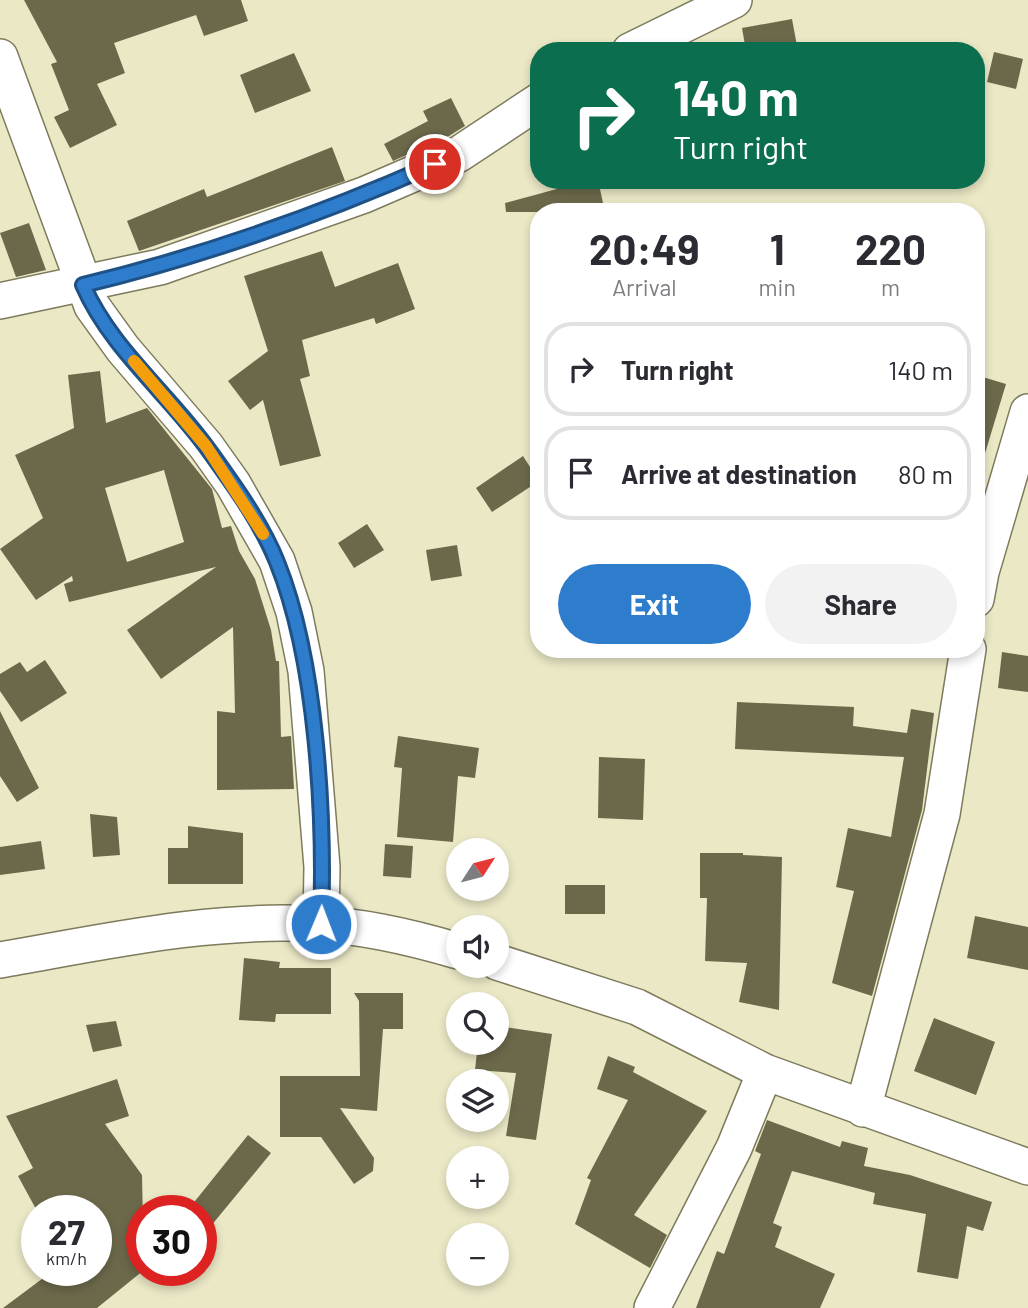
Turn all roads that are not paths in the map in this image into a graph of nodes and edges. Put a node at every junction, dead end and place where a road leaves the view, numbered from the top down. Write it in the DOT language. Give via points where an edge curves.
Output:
graph roads {
  1 [pos="734,0"];
  2 [pos="648,42"];
  3 [pos="0,57"];
  4 [pos="530,107"];
  5 [pos="83,285"];
  6 [pos="0,301"];
  7 [pos="1028,412"];
  8 [pos="1021,460"];
  9 [pos="985,561"];
  10 [pos="967,658"];
  11 [pos="321,924"];
  12 [pos="446,949"];
  13 [pos="0,960"];
  14 [pos="509,966"];
  15 [pos="765,1072"];
  16 [pos="863,1109"];
  17 [pos="1028,1167"];
  18 [pos="652,1308"];
  1 -- 2 [label="street"];
  3 -- 5 [label="street"];
  4 -- 5 [label="street" via="459,154 364,195 160,267"];
  5 -- 6 [label="street"];
  5 -- 11 [label="street" via="105,326 233,484 277,561 306,671 322,867"];
  7 -- 8 [label="street"];
  8 -- 9 [label="street"];
  10 -- 16 [label="street" via="942,814"];
  11 -- 12 [label="street"];
  11 -- 13 [label="street" via="225,924"];
  14 -- 15 [label="street" via="637,1007"];
  15 -- 16 [label="street"];
  15 -- 18 [label="street" via="734,1148"];
  16 -- 17 [label="street"];
}
